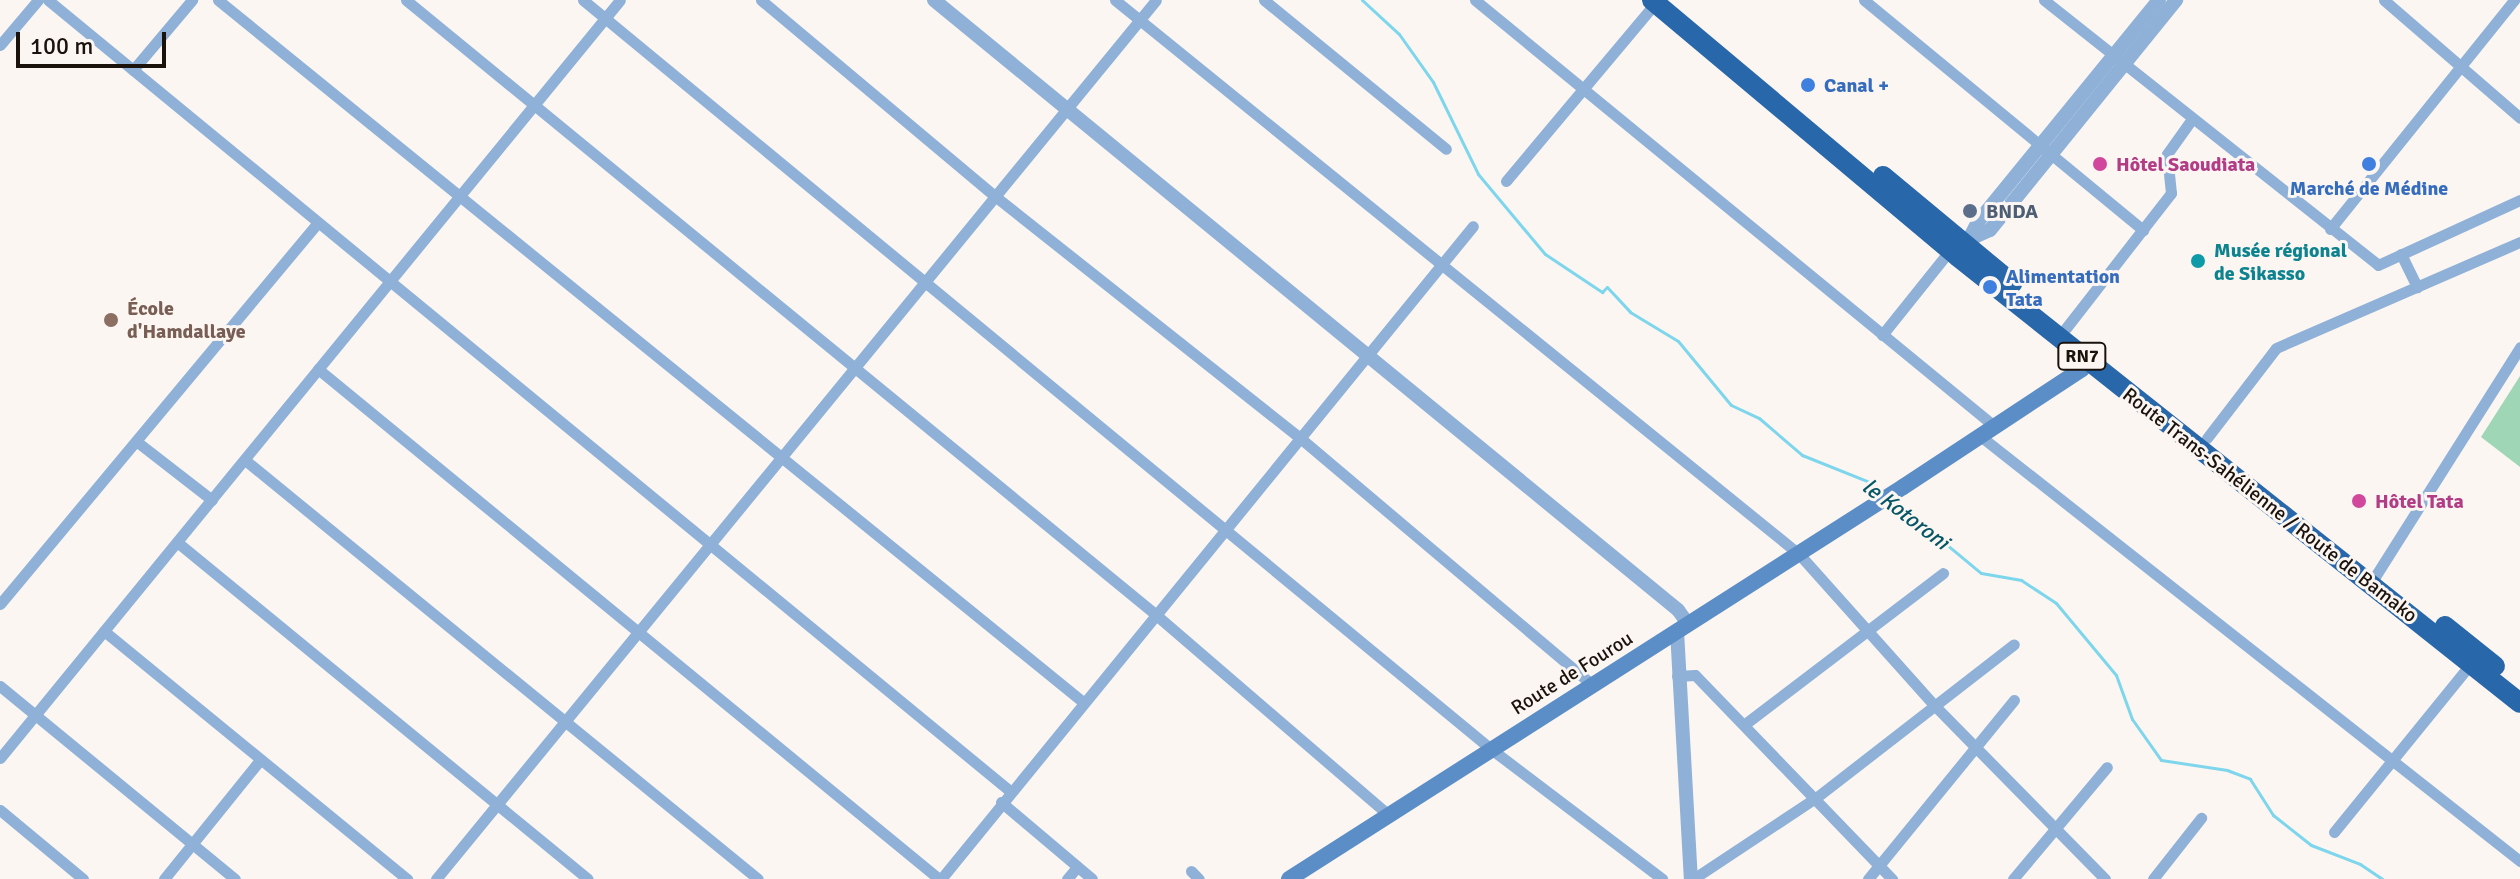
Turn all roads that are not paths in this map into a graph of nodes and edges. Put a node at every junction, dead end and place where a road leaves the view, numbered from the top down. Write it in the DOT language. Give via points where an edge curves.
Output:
graph roads {
  1 [pos="38,0"];
  2 [pos="48,0"];
  3 [pos="192,0"];
  4 [pos="218,0"];
  5 [pos="406,0"];
  6 [pos="583,0"];
  7 [pos="620,0"];
  8 [pos="761,0"];
  9 [pos="934,0"];
  10 [pos="1115,0"];
  11 [pos="1156,0"];
  12 [pos="1264,0"];
  13 [pos="1475,0"];
  14 [pos="1864,0"];
  15 [pos="2044,0"];
  16 [pos="2159,0"];
  17 [pos="2176,0"];
  18 [pos="2384,0"];
  19 [pos="2514,0"];
  20 [pos="1659,1"];
  21 [pos="605,18"];
  22 [pos="1140,20"];
  23 [pos="0,45"];
  24 [pos="2118,61"];
  25 [pos="2460,67"];
  26 [pos="133,70"];
  27 [pos="1583,89"];
  28 [pos="533,105"];
  29 [pos="1067,109"];
  30 [pos="2520,118"];
  31 [pos="2192,119"];
  32 [pos="1446,149"];
  33 [pos="2045,151"];
  34 [pos="1506,181"];
  35 [pos="462,193"];
  36 [pos="996,197"];
  37 [pos="2520,200"];
  38 [pos="317,223"];
  39 [pos="1473,226"];
  40 [pos="2330,229"];
  41 [pos="2143,230"];
  42 [pos="2520,242"];
  43 [pos="1961,246"];
  44 [pos="2401,254"];
  45 [pos="1440,266"];
  46 [pos="389,282"];
  47 [pos="926,284"];
  48 [pos="2417,287"];
  49 [pos="2066,328"];
  50 [pos="1882,335"];
  51 [pos="2520,347"];
  52 [pos="1367,356"];
  53 [pos="2092,357"];
  54 [pos="318,369"];
  55 [pos="857,369"];
  56 [pos="1986,430"];
  57 [pos="1299,437"];
  58 [pos="2207,438"];
  59 [pos="136,441"];
  60 [pos="245,460"];
  61 [pos="780,460"];
  62 [pos="212,500"];
  63 [pos="1227,528"];
  64 [pos="177,542"];
  65 [pos="709,544"];
  66 [pos="1799,554"];
  67 [pos="1943,573"];
  68 [pos="2375,578"];
  69 [pos="0,604"];
  70 [pos="1155,614"];
  71 [pos="1682,627"];
  72 [pos="104,631"];
  73 [pos="638,631"];
  74 [pos="1867,631"];
  75 [pos="2014,644"];
  76 [pos="2475,659"];
  77 [pos="1677,676"];
  78 [pos="1591,684"];
  79 [pos="0,686"];
  80 [pos="2520,686"];
  81 [pos="2014,700"];
  82 [pos="1083,702"];
  83 [pos="2520,703"];
  84 [pos="1936,707"];
  85 [pos="36,715"];
  86 [pos="565,721"];
  87 [pos="1745,724"];
  88 [pos="1976,747"];
  89 [pos="1491,749"];
  90 [pos="0,758"];
  91 [pos="260,760"];
  92 [pos="2390,762"];
  93 [pos="2107,767"];
  94 [pos="1010,791"];
  95 [pos="1817,797"];
  96 [pos="1001,802"];
  97 [pos="497,804"];
  98 [pos="0,810"];
  99 [pos="1389,815"];
  100 [pos="2201,818"];
  101 [pos="2054,830"];
  102 [pos="2334,832"];
  103 [pos="192,844"];
  104 [pos="2520,861"];
  105 [pos="1879,866"];
  106 [pos="1077,867"];
  107 [pos="1298,877"];
  108 [pos="83,879"];
  109 [pos="164,879"];
  110 [pos="235,879"];
  111 [pos="407,879"];
  112 [pos="436,879"];
  113 [pos="588,879"];
  114 [pos="758,879"];
  115 [pos="940,879"];
  116 [pos="1067,879"];
  117 [pos="1092,879"];
  118 [pos="1662,879"];
  119 [pos="1692,879"];
  120 [pos="1868,879"];
  121 [pos="1892,879"];
  122 [pos="2013,879"];
  123 [pos="2105,879"];
  124 [pos="2153,879"];
  1 -- 23 [label="street"];
  2 -- 26 [label="street"];
  3 -- 26 [label="street"];
  4 -- 35 [label="street"];
  5 -- 28 [label="street"];
  6 -- 21 [label="street"];
  7 -- 21 [label="street"];
  8 -- 36 [label="street"];
  9 -- 29 [label="street"];
  10 -- 22 [label="street"];
  11 -- 22 [label="street"];
  12 -- 32 [label="street"];
  13 -- 27 [label="street"];
  14 -- 33 [label="street"];
  15 -- 24 [label="street"];
  16 -- 24 [label="street"];
  17 -- 24 [label="street"];
  18 -- 25 [label="street"];
  19 -- 25 [label="street"];
  20 -- 27 [label="street"];
  20 -- 43 [label="highway, Route Trans-Sahélienne / Route de Bamako / RN7"];
  21 -- 28 [label="street"];
  21 -- 47 [label="street"];
  22 -- 29 [label="street"];
  22 -- 45 [label="street"];
  24 -- 31 [label="street"];
  24 -- 33 [label="street"];
  25 -- 30 [label="street"];
  25 -- 40 [label="street"];
  26 -- 38 [label="street"];
  27 -- 34 [label="street"];
  27 -- 50 [label="street"];
  28 -- 35 [label="street"];
  28 -- 55 [label="street"];
  29 -- 36 [label="street"];
  29 -- 52 [label="street"];
  31 -- 40 [label="street"];
  31 -- 41 [label="street" via="2167,154 2171,193"];
  33 -- 41 [label="street"];
  33 -- 43 [label="street" via="1990,230"];
  35 -- 46 [label="street"];
  35 -- 61 [label="street"];
  36 -- 47 [label="street"];
  36 -- 57 [label="street"];
  37 -- 44 [label="street"];
  38 -- 46 [label="street"];
  38 -- 59 [label="street"];
  39 -- 45 [label="street"];
  40 -- 44 [label="street" via="2378,265"];
  41 -- 49 [label="street"];
  42 -- 48 [label="street"];
  43 -- 49 [label="highway, Route Trans-Sahélienne / Route de Bamako / RN7"];
  43 -- 50 [label="street"];
  43 -- 53 [label="highway, Route Trans-Sahélienne / Route de Bamako / RN7"];
  44 -- 48 [label="street"];
  45 -- 52 [label="street"];
  45 -- 66 [label="street"];
  46 -- 54 [label="street"];
  46 -- 65 [label="street"];
  47 -- 55 [label="street"];
  47 -- 63 [label="street"];
  48 -- 58 [label="street" via="2276,348"];
  49 -- 53 [label="highway, Route Trans-Sahélienne / Route de Bamako / RN7"];
  50 -- 56 [label="street"];
  51 -- 68 [label="street"];
  52 -- 57 [label="street"];
  52 -- 71 [label="street" via="1678,610"];
  53 -- 56 [label="main road, Route de Fourou"];
  53 -- 58 [label="highway, Route Trans-Sahélienne / Route de Bamako / RN7"];
  53 -- 68 [label="highway, Route Trans-Sahélienne / Route de Bamako / RN7"];
  54 -- 60 [label="street"];
  54 -- 73 [label="street"];
  55 -- 61 [label="street"];
  55 -- 70 [label="street"];
  56 -- 66 [label="main road, Route de Fourou"];
  56 -- 92 [label="street"];
  57 -- 63 [label="street"];
  57 -- 78 [label="street"];
  58 -- 68 [label="highway, Route Trans-Sahélienne / Route de Bamako / RN7"];
  59 -- 62 [label="street"];
  59 -- 69 [label="street"];
  60 -- 62 [label="street"];
  60 -- 86 [label="street"];
  61 -- 65 [label="street"];
  61 -- 82 [label="street"];
  62 -- 64 [label="street"];
  63 -- 70 [label="street"];
  63 -- 89 [label="street"];
  64 -- 72 [label="street"];
  64 -- 97 [label="street"];
  65 -- 73 [label="street"];
  65 -- 94 [label="street"];
  66 -- 71 [label="main road, Route de Fourou"];
  66 -- 74 [label="street"];
  67 -- 74 [label="street"];
  68 -- 76 [label="highway, Route Trans-Sahélienne / Route de Bamako / RN7"];
  70 -- 82 [label="street"];
  70 -- 99 [label="street"];
  71 -- 77 [label="street"];
  71 -- 78 [label="main road, Route de Fourou"];
  72 -- 85 [label="street"];
  72 -- 91 [label="street"];
  73 -- 86 [label="street"];
  73 -- 115 [label="street"];
  74 -- 84 [label="street"];
  74 -- 87 [label="street"];
  75 -- 84 [label="street"];
  76 -- 80 [label="highway, Route Trans-Sahélienne / Route de Bamako / RN7"];
  76 -- 83 [label="highway, Route Trans-Sahélienne / Route de Bamako / RN7"];
  76 -- 92 [label="street"];
  77 -- 87 [label="street" via="1695,675"];
  77 -- 119 [label="street"];
  78 -- 89 [label="main road, Route de Fourou"];
  79 -- 85 [label="street"];
  81 -- 88 [label="street"];
  82 -- 94 [label="street"];
  84 -- 88 [label="street"];
  84 -- 95 [label="street"];
  85 -- 90 [label="street"];
  85 -- 103 [label="street"];
  86 -- 97 [label="street"];
  86 -- 114 [label="street"];
  87 -- 95 [label="street"];
  88 -- 101 [label="street"];
  88 -- 105 [label="street"];
  89 -- 99 [label="main road, Route de Fourou"];
  89 -- 118 [label="street"];
  91 -- 103 [label="street"];
  91 -- 111 [label="street"];
  92 -- 102 [label="street"];
  92 -- 104 [label="street"];
  93 -- 101 [label="street"];
  94 -- 96 [label="street"];
  95 -- 105 [label="street"];
  95 -- 119 [label="street"];
  96 -- 106 [label="street"];
  96 -- 115 [label="street"];
  97 -- 112 [label="street"];
  97 -- 113 [label="street"];
  98 -- 108 [label="street"];
  99 -- 107 [label="main road, Route de Fourou"];
  100 -- 124 [label="street"];
  101 -- 122 [label="street"];
  101 -- 123 [label="street"];
  103 -- 109 [label="street"];
  103 -- 110 [label="street"];
  105 -- 120 [label="street"];
  105 -- 121 [label="street"];
  106 -- 116 [label="street"];
  106 -- 117 [label="street"];
}
